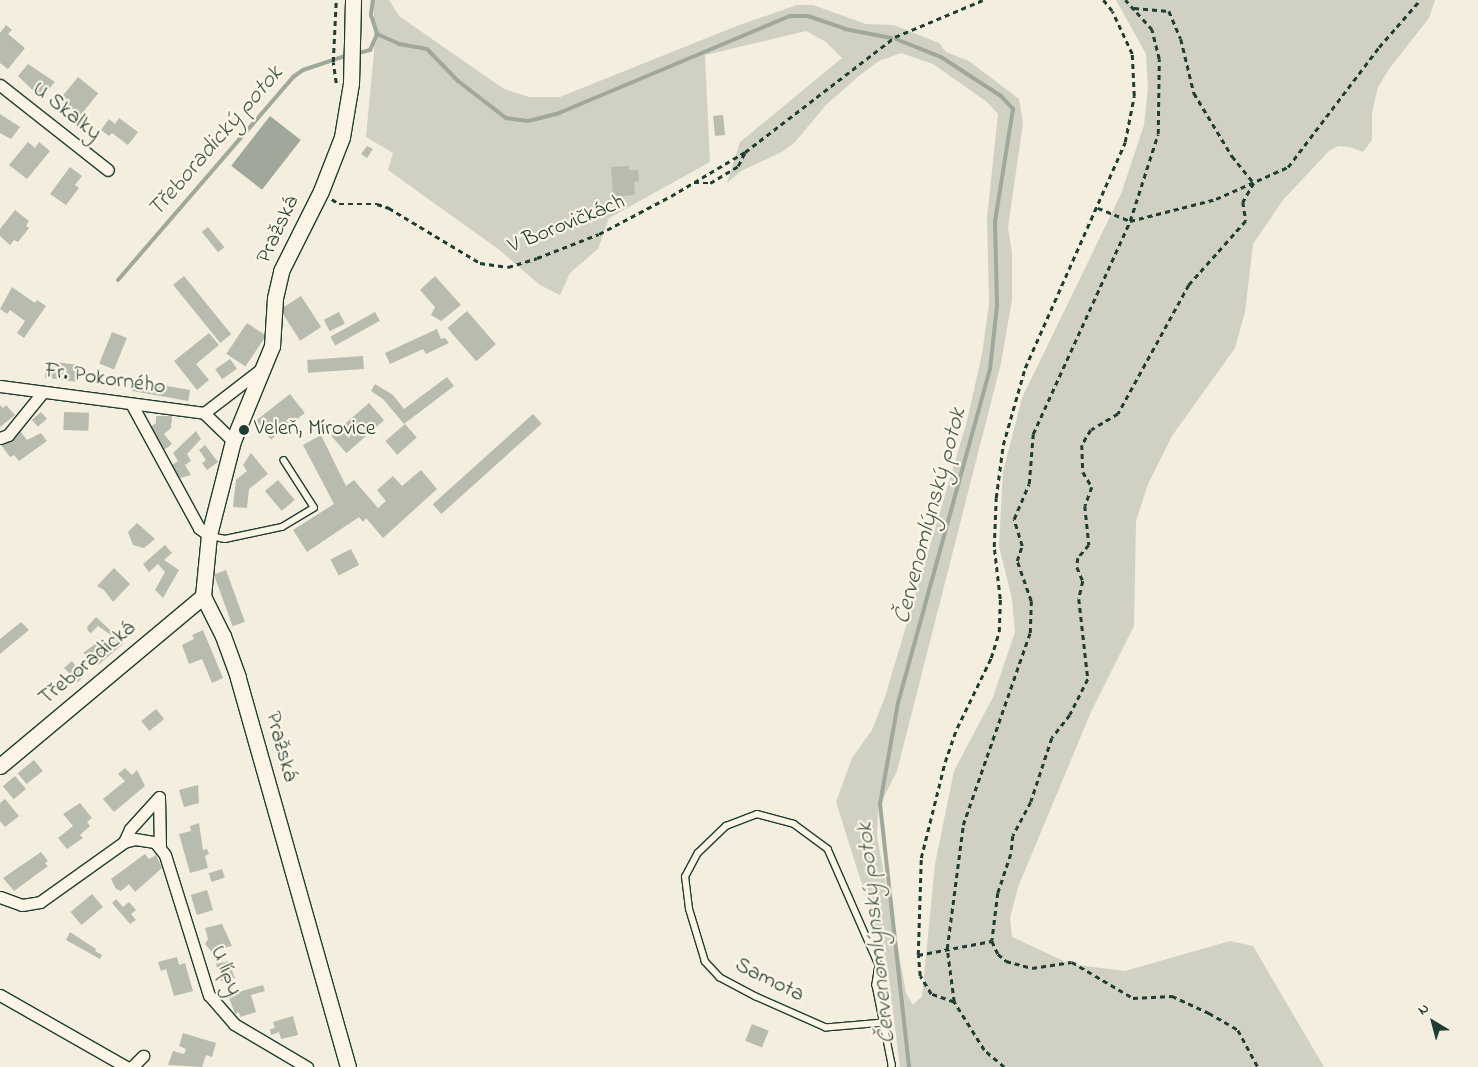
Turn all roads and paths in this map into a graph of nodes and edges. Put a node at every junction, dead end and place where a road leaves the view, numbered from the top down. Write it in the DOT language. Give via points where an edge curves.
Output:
graph roads {
  1 [pos="336,0"];
  2 [pos="353,0"];
  3 [pos="983,0"];
  4 [pos="1103,0"];
  5 [pos="1125,0"];
  6 [pos="1420,0"];
  7 [pos="1134,8"];
  8 [pos="0,85"];
  9 [pos="336,88"];
  10 [pos="745,152"];
  11 [pos="108,170"];
  12 [pos="692,183"];
  13 [pos="1254,183"];
  14 [pos="321,191"];
  15 [pos="1098,208"];
  16 [pos="1130,221"];
  17 [pos="264,367"];
  18 [pos="0,386"];
  19 [pos="43,392"];
  20 [pos="132,405"];
  21 [pos="204,414"];
  22 [pos="0,438"];
  23 [pos="233,441"];
  24 [pos="284,461"];
  25 [pos="208,535"];
  26 [pos="203,596"];
  27 [pos="0,766"];
  28 [pos="124,842"];
  29 [pos="160,847"];
  30 [pos="0,897"];
  31 [pos="992,941"];
  32 [pos="947,949"];
  33 [pos="918,954"];
  34 [pos="0,995"];
  35 [pos="954,1002"];
  36 [pos="884,1023"];
  37 [pos="143,1056"];
  38 [pos="126,1067"];
  39 [pos="132,1067"];
  40 [pos="307,1067"];
  41 [pos="348,1067"];
  42 [pos="892,1067"];
  43 [pos="1004,1067"];
  44 [pos="1258,1067"];
  1 -- 9 [label="path" via="333,62"];
  2 -- 14 [label="street, Pražská" via="342,137"];
  3 -- 10 [label="path" via="895,37"];
  4 -- 15 [label="path" via="1112,11 1132,54 1134,96 1125,142"];
  5 -- 7 [label="path"];
  6 -- 13 [label="path" via="1307,139 1294,161"];
  7 -- 13 [label="path" via="1169,11 1181,38 1194,93 1232,156"];
  7 -- 16 [label="path" via="1152,30 1159,59 1158,134"];
  8 -- 11 [label="street, U Skalky"];
  10 -- 12 [label="path, V Borovičkách"];
  10 -- 12 [label="path" via="738,166 710,183"];
  12 -- 14 [label="path, V Borovičkách" via="599,234 508,266 480,262 389,208 377,204 339,204"];
  13 -- 16 [label="path" via="1216,199"];
  13 -- 31 [label="path" via="1243,202 1246,221 1189,286 1118,414 1091,430 1082,445 1082,472 1092,487 1085,506 1088,545 1078,558 1077,567 1083,581 1079,599 1088,679 1070,714 1052,738 1031,802 1013,836 1011,854 998,893"];
  14 -- 17 [label="street, Pražská" via="285,261 277,288 274,337"];
  15 -- 16 [label="path"];
  15 -- 33 [label="path" via="1025,368 1003,445 994,547 1000,598 999,632 991,658 956,728 931,810 921,858"];
  16 -- 32 [label="path" via="1034,434 1029,484 1014,519 1022,546 1017,561 1030,601 1030,633 963,825"];
  17 -- 21 [label="street"];
  17 -- 23 [label="street, Pražská"];
  18 -- 19 [label="street, Fr. Pokorného"];
  19 -- 20 [label="street, Fr. Pokorného"];
  19 -- 22 [label="street" via="8,435"];
  20 -- 21 [label="street, Fr. Pokorného"];
  20 -- 25 [label="street" via="199,528"];
  21 -- 23 [label="street"];
  23 -- 25 [label="street"];
  24 -- 25 [label="lane" via="314,508 282,527 225,539"];
  25 -- 26 [label="street"];
  26 -- 27 [label="street, Třeboradická"];
  26 -- 41 [label="street, Pražská" via="238,677"];
  28 -- 29 [label="street" via="145,839"];
  28 -- 29 [label="street, U lípy" via="130,829 159,798"];
  28 -- 30 [label="street, U lípy" via="40,902 22,905"];
  29 -- 40 [label="street, U lípy" via="209,995 234,1024"];
  31 -- 32 [label="path"];
  31 -- 44 [label="path" via="998,954 1006,960 1032,968 1072,962 1133,998 1172,996 1209,1012 1238,1030"];
  32 -- 33 [label="path"];
  32 -- 35 [label="path"];
  33 -- 35 [label="path" via="920,976 931,994"];
  34 -- 38 [label="street"];
  35 -- 43 [label="path" via="984,1050"];
  36 -- 36 [label="lane, Samota" via="876,985 879,965 828,849 794,824 757,814 726,826 698,853 685,877 689,909 705,962 720,978 749,994 826,1028"];
  36 -- 42 [label="lane, Samota"];
  37 -- 39 [label="street"];
}
